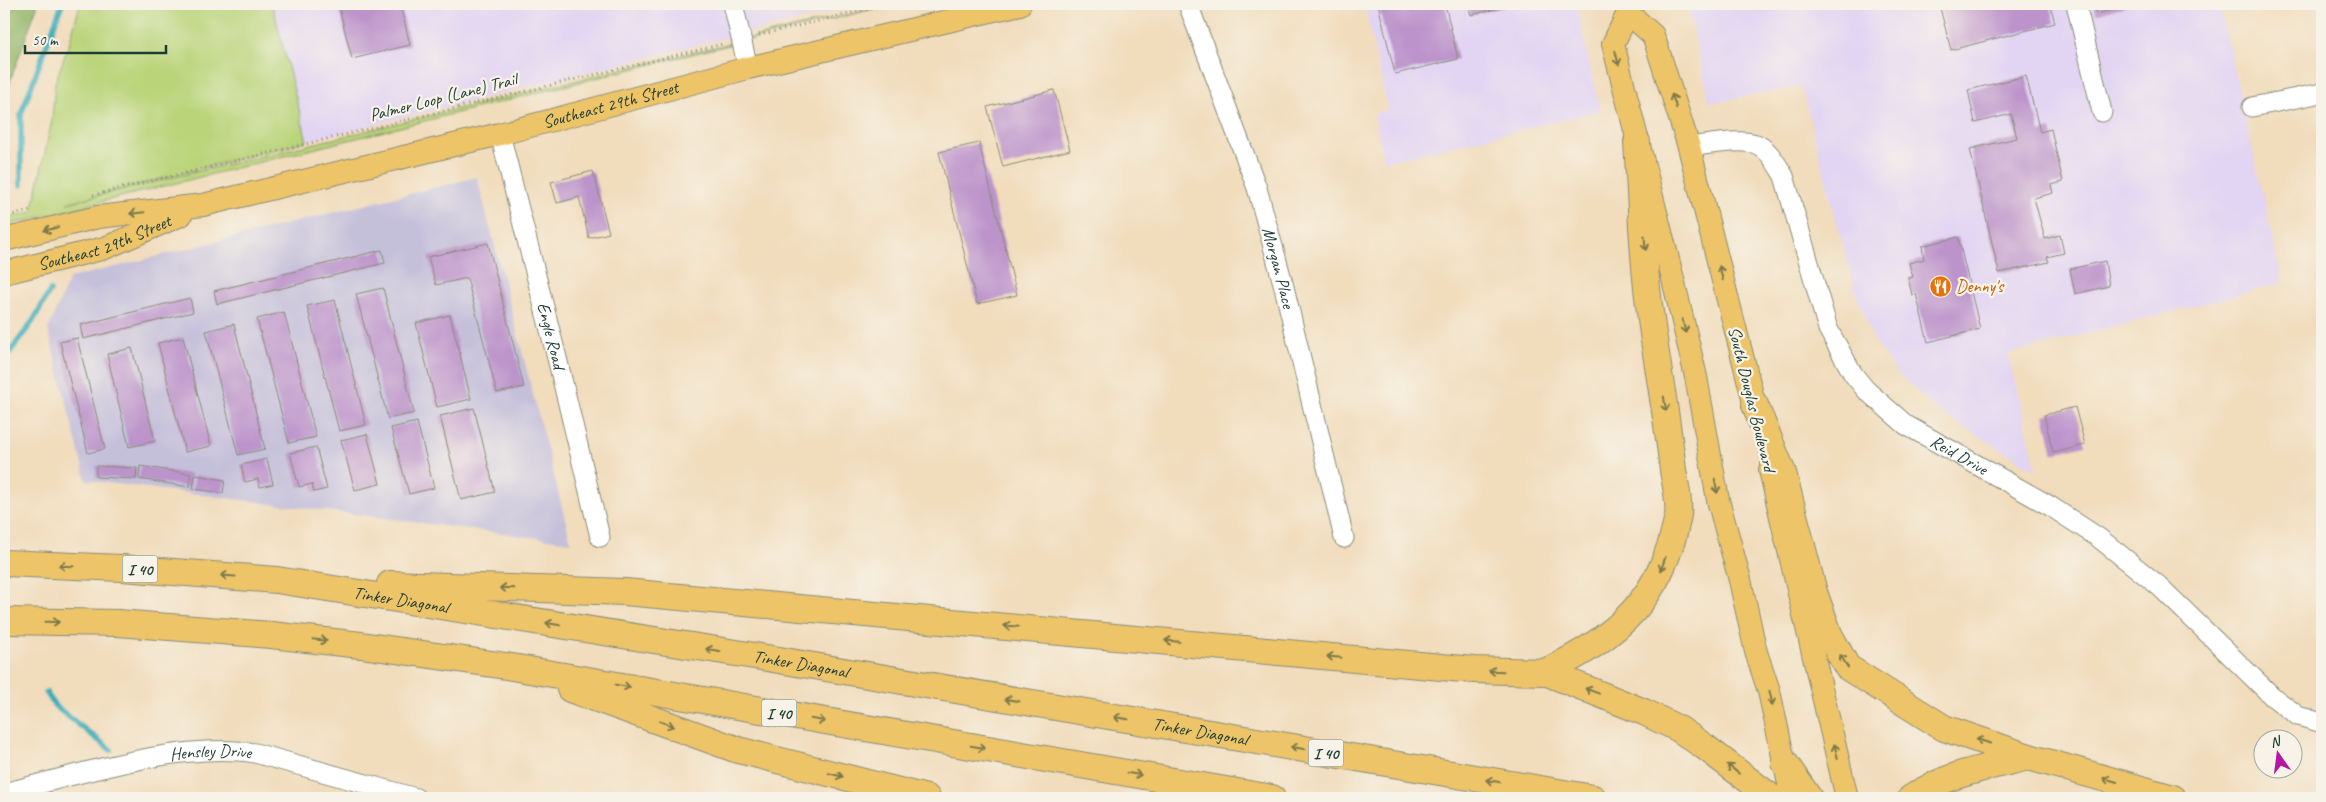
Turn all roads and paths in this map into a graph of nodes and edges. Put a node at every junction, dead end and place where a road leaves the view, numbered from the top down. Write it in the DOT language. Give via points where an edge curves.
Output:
graph roads {
  1 [pos="733,4"];
  2 [pos="889,4"];
  3 [pos="1020,4"];
  4 [pos="1188,4"];
  5 [pos="2076,4"];
  6 [pos="1627,8"];
  7 [pos="754,36"];
  8 [pos="726,43"];
  9 [pos="748,68"];
  10 [pos="2322,93"];
  11 [pos="2252,107"];
  12 [pos="2102,112"];
  13 [pos="500,134"];
  14 [pos="1637,142"];
  15 [pos="1689,147"];
  16 [pos="90,196"];
  17 [pos="203,206"];
  18 [pos="33,210"];
  19 [pos="4,217"];
  20 [pos="4,240"];
  21 [pos="4,273"];
  22 [pos="1755,405"];
  23 [pos="600,537"];
  24 [pos="1344,538"];
  25 [pos="4,563"];
  26 [pos="277,580"];
  27 [pos="4,621"];
  28 [pos="506,666"];
  29 [pos="1545,672"];
  30 [pos="2322,723"];
  31 [pos="2029,757"];
  32 [pos="1785,763"];
  33 [pos="4,793"];
  34 [pos="416,798"];
  35 [pos="927,798"];
  36 [pos="1272,798"];
  37 [pos="1592,798"];
  38 [pos="1772,798"];
  39 [pos="1792,798"];
  40 [pos="1809,798"];
  41 [pos="1847,798"];
  42 [pos="1910,798"];
  43 [pos="2173,798"];
  1 -- 9 [label="street"];
  2 -- 7 [label="path"];
  3 -- 9 [label="main road, Southeast 29th Street"];
  4 -- 24 [label="street, Morgan Place" via="1257,188"];
  5 -- 12 [label="street"];
  6 -- 14 [label="main road, South Douglas Boulevard, one-way" via="1613,44"];
  15 -- 6 [label="main road, South Douglas Boulevard, one-way" via="1653,35"];
  8 -- 16 [label="path, Palmer Loop (Lane) Trail"];
  9 -- 13 [label="main road, Southeast 29th Street"];
  10 -- 11 [label="street"];
  13 -- 17 [label="main road, Southeast 29th Street"];
  13 -- 23 [label="street, Engle Road"];
  14 -- 29 [label="highway, one-way" via="1650,310 1678,513 1662,568 1648,594 1599,643"];
  14 -- 32 [label="main road, South Douglas Boulevard, one-way" via="1694,368 1718,500"];
  22 -- 15 [label="main road, South Douglas Boulevard, one-way"];
  15 -- 30 [label="street, Reid Drive" via="1738,142 1756,144 1774,160 1784,176 1828,329 1853,374 1884,408 1906,425 2050,506 2099,538 2159,586 2273,697 2298,716"];
  17 -- 20 [label="main road, Southeast 29th Street, one-way" via="98,217"];
  17 -- 21 [label="main road, Southeast 29th Street" via="105,248"];
  18 -- 19 [label="path"];
  31 -- 22 [label="highway, one-way" via="1944,728 1847,667 1829,634 1814,592 1783,473"];
  41 -- 22 [label="main road, South Douglas Boulevard, one-way"];
  26 -- 25 [label="highway, Tinker Diagonal / I 40, one-way"];
  29 -- 26 [label="highway, one-way" via="1474,670 626,592"];
  37 -- 26 [label="highway, Tinker Diagonal / I 40, one-way" via="752,656"];
  27 -- 28 [label="highway, I 40, one-way" via="118,623 262,634"];
  28 -- 35 [label="highway, one-way" via="738,750"];
  28 -- 36 [label="highway, I 40, one-way"];
  38 -- 29 [label="highway, one-way" via="1679,729"];
  31 -- 42 [label="highway" via="1952,776"];
  43 -- 31 [label="highway, one-way"];
  32 -- 39 [label="main road, South Douglas Boulevard"];
  32 -- 40 [label="highway"];
  33 -- 34 [label="street, Hensley Drive" via="165,756 235,750"];
}
